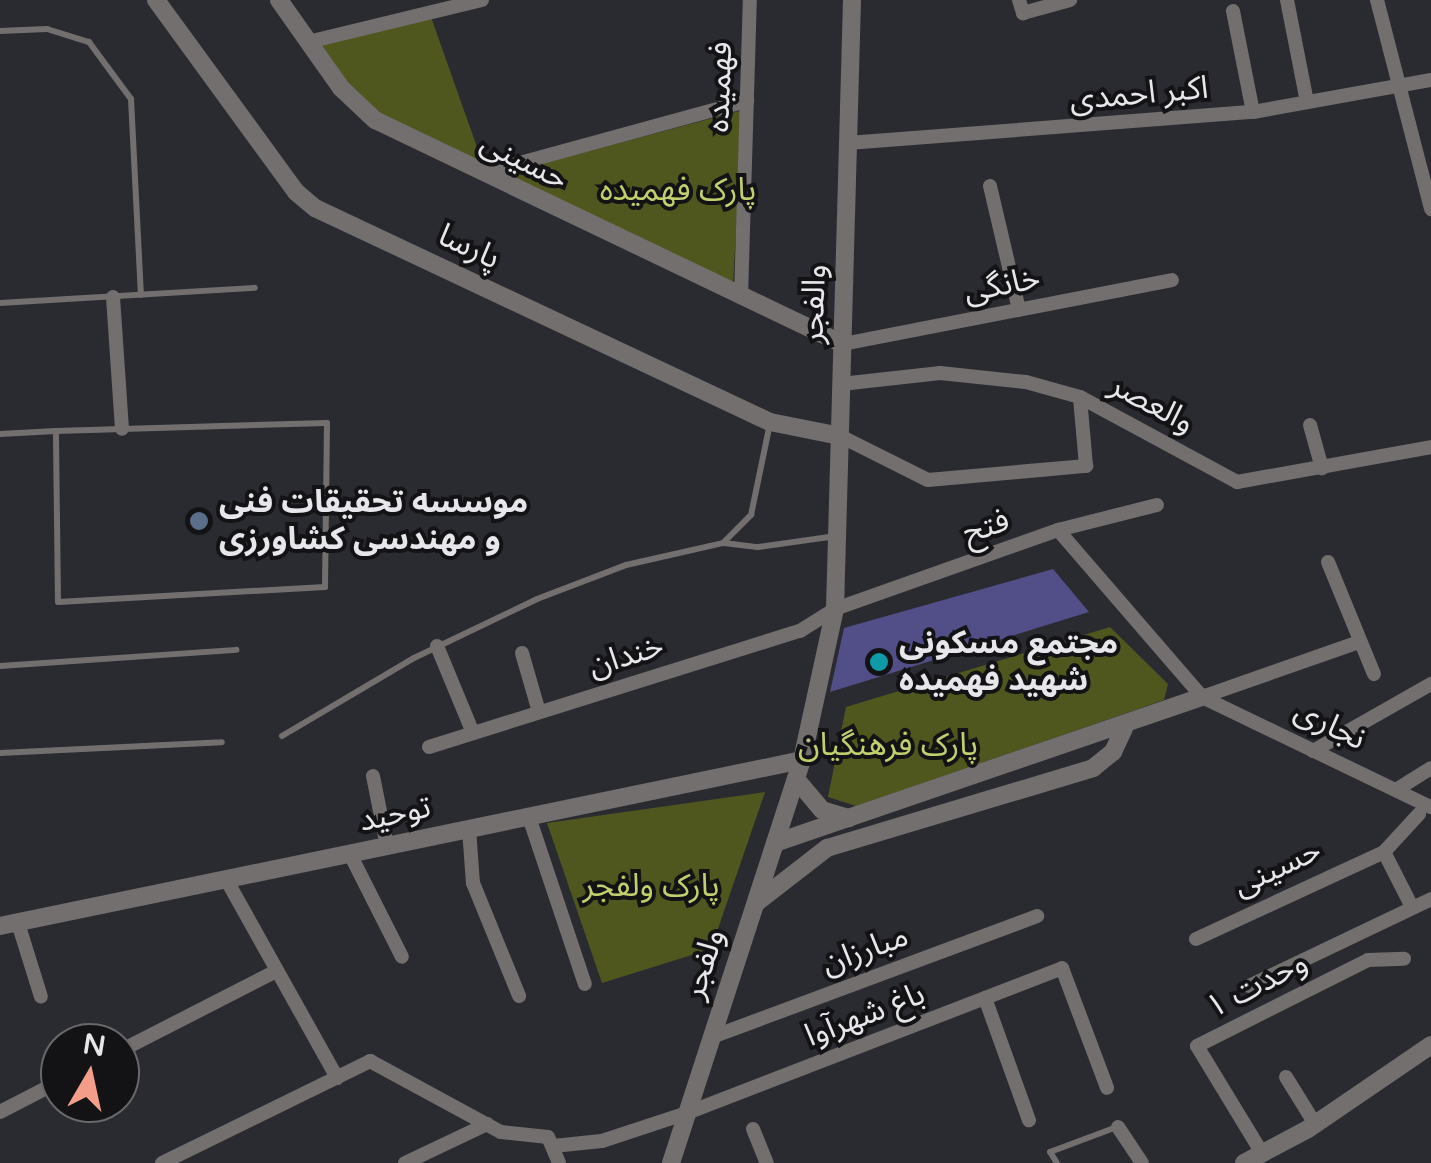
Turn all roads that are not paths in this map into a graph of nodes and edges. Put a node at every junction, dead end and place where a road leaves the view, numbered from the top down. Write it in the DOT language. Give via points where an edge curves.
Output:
graph roads {
  1 [pos="156,0"];
  2 [pos="279,0"];
  3 [pos="482,0"];
  4 [pos="750,0"];
  5 [pos="852,0"];
  6 [pos="1070,0"];
  7 [pos="1287,0"];
  8 [pos="1377,0"];
  9 [pos="1021,7"];
  10 [pos="1232,11"];
  11 [pos="0,31"];
  12 [pos="308,42"];
  13 [pos="1431,80"];
  14 [pos="1396,88"];
  15 [pos="747,101"];
  16 [pos="1306,102"];
  17 [pos="1252,112"];
  18 [pos="848,143"];
  19 [pos="482,174"];
  20 [pos="990,186"];
  21 [pos="1431,209"];
  22 [pos="1172,280"];
  23 [pos="255,288"];
  24 [pos="141,295"];
  25 [pos="112,296"];
  26 [pos="741,296"];
  27 [pos="0,303"];
  28 [pos="1018,310"];
  29 [pos="842,344"];
  30 [pos="842,384"];
  31 [pos="1080,398"];
  32 [pos="770,422"];
  33 [pos="1310,426"];
  34 [pos="122,429"];
  35 [pos="56,431"];
  36 [pos="0,434"];
  37 [pos="840,436"];
  38 [pos="1431,447"];
  39 [pos="1322,468"];
  40 [pos="1157,505"];
  41 [pos="1058,530"];
  42 [pos="837,536"];
  43 [pos="723,543"];
  44 [pos="1328,562"];
  45 [pos="835,610"];
  46 [pos="1360,642"];
  47 [pos="437,646"];
  48 [pos="236,650"];
  49 [pos="522,653"];
  50 [pos="0,666"];
  51 [pos="1374,674"];
  52 [pos="1431,684"];
  53 [pos="1202,698"];
  54 [pos="539,712"];
  55 [pos="1124,728"];
  56 [pos="473,733"];
  57 [pos="282,736"];
  58 [pos="222,742"];
  59 [pos="429,746"];
  60 [pos="1314,750"];
  61 [pos="0,754"];
  62 [pos="802,760"];
  63 [pos="1431,768"];
  64 [pos="373,776"];
  65 [pos="796,779"];
  66 [pos="1396,790"];
  67 [pos="1425,810"];
  68 [pos="530,817"];
  69 [pos="850,818"];
  70 [pos="468,829"];
  71 [pos="775,843"];
  72 [pos="386,846"];
  73 [pos="1384,852"];
  74 [pos="350,854"];
  75 [pos="226,879"];
  76 [pos="1431,899"];
  77 [pos="755,904"];
  78 [pos="1412,907"];
  79 [pos="1038,916"];
  80 [pos="9,924"];
  81 [pos="1196,940"];
  82 [pos="402,957"];
  83 [pos="1404,959"];
  84 [pos="276,971"];
  85 [pos="585,984"];
  86 [pos="1248,986"];
  87 [pos="41,996"];
  88 [pos="519,996"];
  89 [pos="985,998"];
  90 [pos="712,1037"];
  91 [pos="140,1040"];
  92 [pos="1431,1045"];
  93 [pos="1286,1077"];
  94 [pos="337,1078"];
  95 [pos="1107,1088"];
  96 [pos="40,1091"];
  97 [pos="0,1112"];
  98 [pos="687,1113"];
  99 [pos="1029,1120"];
  100 [pos="487,1124"];
  101 [pos="1315,1124"];
  102 [pos="1118,1127"];
  103 [pos="752,1129"];
  104 [pos="553,1146"];
  105 [pos="1262,1154"];
  106 [pos="162,1163"];
  107 [pos="405,1163"];
  108 [pos="558,1163"];
  109 [pos="671,1163"];
  110 [pos="766,1163"];
  111 [pos="1056,1163"];
  112 [pos="1142,1163"];
  113 [pos="1244,1163"];
  1 -- 32 [label="street, پارسا" via="296,192 315,208"];
  2 -- 12 [label="street, حسینی"];
  3 -- 12 [label="street"];
  4 -- 15 [label="street, فهمیده"];
  5 -- 18 [label="street, والفجر"];
  6 -- 9 [label="street"];
  7 -- 16 [label="street"];
  8 -- 14 [label="street"];
  10 -- 17 [label="street"];
  11 -- 24 [label="lane" via="47,30 89,42 131,99"];
  12 -- 19 [label="street, حسینی" via="374,120"];
  13 -- 14 [label="street, اکبر احمدی"];
  14 -- 16 [label="street, اکبر احمدی"];
  14 -- 21 [label="street"];
  15 -- 19 [label="street"];
  15 -- 26 [label="street, فهمیده"];
  16 -- 17 [label="street, اکبر احمدی"];
  17 -- 18 [label="street, اکبر احمدی"];
  18 -- 29 [label="street, والفجر"];
  19 -- 26 [label="street, حسینی"];
  20 -- 28 [label="street"];
  22 -- 28 [label="street, خانگی"];
  23 -- 24 [label="lane"];
  24 -- 25 [label="lane"];
  25 -- 27 [label="lane"];
  25 -- 34 [label="street"];
  26 -- 29 [label="street, حسینی"];
  28 -- 29 [label="street, خانگی"];
  29 -- 30 [label="street, والفجر"];
  30 -- 31 [label="street, والعصر" via="940,373 1026,382"];
  30 -- 37 [label="street, والفجر"];
  31 -- 37 [label="street" via="1086,466 928,480"];
  31 -- 39 [label="street, والعصر" via="1237,482"];
  32 -- 37 [label="street, پارسا"];
  32 -- 43 [label="lane" via="751,515"];
  33 -- 39 [label="street"];
  34 -- 35 [label="lane"];
  34 -- 35 [label="lane" via="327,424 325,587 58,602"];
  35 -- 36 [label="lane"];
  37 -- 42 [label="street, والفجر"];
  38 -- 39 [label="street, والعصر"];
  40 -- 41 [label="street, فتح"];
  41 -- 45 [label="street, فتح"];
  41 -- 53 [label="street"];
  42 -- 43 [label="lane" via="758,547"];
  42 -- 45 [label="street, والفجر"];
  43 -- 47 [label="lane" via="626,566"];
  44 -- 46 [label="street"];
  45 -- 54 [label="street, خندان" via="800,631"];
  45 -- 62 [label="street, ولفجر"];
  46 -- 51 [label="street"];
  46 -- 53 [label="street"];
  47 -- 56 [label="street"];
  47 -- 57 [label="lane"];
  48 -- 50 [label="lane"];
  49 -- 54 [label="street"];
  52 -- 60 [label="street"];
  53 -- 55 [label="street"];
  53 -- 60 [label="street, نجاری"];
  54 -- 56 [label="street, خندان"];
  55 -- 69 [label="street"];
  55 -- 77 [label="street" via="1113,752 1093,768 827,848"];
  56 -- 59 [label="street, خندان"];
  58 -- 61 [label="lane"];
  60 -- 66 [label="street, نجاری"];
  62 -- 65 [label="street, ولفجر"];
  62 -- 68 [label="street, توحید"];
  63 -- 66 [label="street"];
  64 -- 72 [label="street"];
  65 -- 69 [label="street" via="822,810"];
  65 -- 71 [label="street, ولفجر"];
  66 -- 67 [label="street, نجاری"];
  67 -- 73 [label="street"];
  68 -- 70 [label="street, توحید"];
  68 -- 85 [label="street"];
  69 -- 71 [label="street"];
  70 -- 72 [label="street, توحید"];
  70 -- 88 [label="street" via="473,883"];
  71 -- 77 [label="street, ولفجر"];
  72 -- 74 [label="street, توحید"];
  73 -- 78 [label="street"];
  73 -- 81 [label="street, حسینی"];
  74 -- 75 [label="street, توحید"];
  74 -- 82 [label="street"];
  75 -- 80 [label="street, توحید"];
  75 -- 84 [label="street"];
  76 -- 78 [label="street"];
  77 -- 90 [label="street, ولفجر"];
  78 -- 86 [label="street"];
  79 -- 90 [label="street, مبارزان"];
  80 -- 87 [label="street"];
  83 -- 105 [label="street, وحدت ۱" via="1368,960 1197,1046"];
  84 -- 91 [label="street"];
  84 -- 94 [label="street"];
  89 -- 95 [label="street, باغ شهرآوا" via="1062,968"];
  89 -- 98 [label="street, باغ شهرآوا"];
  89 -- 99 [label="street"];
  90 -- 98 [label="street, ولفجر"];
  92 -- 101 [label="street"];
  93 -- 101 [label="street"];
  94 -- 100 [label="street" via="370,1060 386,1075"];
  94 -- 106 [label="street"];
  96 -- 97 [label="street"];
  98 -- 104 [label="street, باغ شهرآوا" via="602,1141"];
  98 -- 109 [label="street, ولفجر"];
  100 -- 104 [label="street" via="548,1136"];
  100 -- 107 [label="street"];
  101 -- 105 [label="street"];
  102 -- 111 [label="lane" via="1050,1152"];
  102 -- 112 [label="street"];
  103 -- 110 [label="street"];
  104 -- 108 [label="street"];
  105 -- 113 [label="street"];
}
